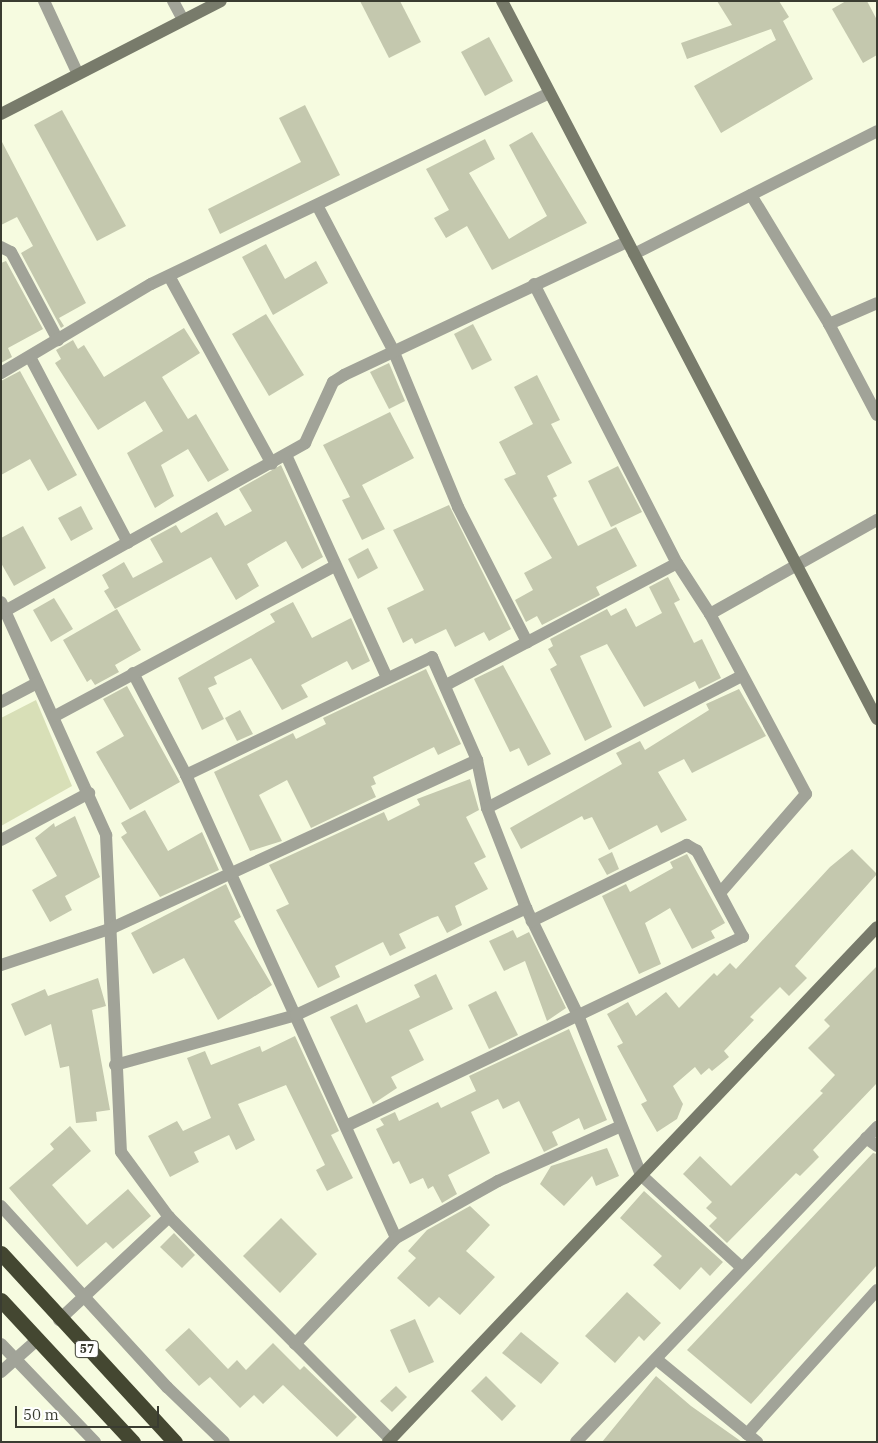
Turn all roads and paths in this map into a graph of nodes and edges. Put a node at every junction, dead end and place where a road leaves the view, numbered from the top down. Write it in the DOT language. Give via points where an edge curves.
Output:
graph roads {
  1 [pos="44,1"];
  2 [pos="173,1"];
  3 [pos="221,1"];
  4 [pos="502,1"];
  5 [pos="182,20"];
  6 [pos="77,72"];
  7 [pos="549,93"];
  8 [pos="1,114"];
  9 [pos="876,132"];
  10 [pos="751,195"];
  11 [pos="318,207"];
  12 [pos="627,242"];
  13 [pos="1,247"];
  14 [pos="634,254"];
  15 [pos="168,276"];
  16 [pos="534,284"];
  17 [pos="877,303"];
  18 [pos="829,324"];
  19 [pos="58,340"];
  20 [pos="393,350"];
  21 [pos="30,358"];
  22 [pos="1,373"];
  23 [pos="877,415"];
  24 [pos="286,456"];
  25 [pos="272,464"];
  26 [pos="877,520"];
  27 [pos="128,543"];
  28 [pos="677,564"];
  29 [pos="336,566"];
  30 [pos="797,566"];
  31 [pos="3,607"];
  32 [pos="710,614"];
  33 [pos="527,642"];
  34 [pos="133,673"];
  35 [pos="742,676"];
  36 [pos="387,678"];
  37 [pos="37,683"];
  38 [pos="446,685"];
  39 [pos="1,702"];
  40 [pos="55,716"];
  41 [pos="877,719"];
  42 [pos="477,760"];
  43 [pos="186,775"];
  44 [pos="90,793"];
  45 [pos="488,808"];
  46 [pos="1,840"];
  47 [pos="229,874"];
  48 [pos="720,893"];
  49 [pos="526,908"];
  50 [pos="532,921"];
  51 [pos="877,927"];
  52 [pos="112,928"];
  53 [pos="1,965"];
  54 [pos="296,1015"];
  55 [pos="578,1015"];
  56 [pos="115,1065"];
  57 [pos="346,1126"];
  58 [pos="619,1127"];
  59 [pos="877,1127"];
  60 [pos="872,1142"];
  61 [pos="640,1175"];
  62 [pos="1,1206"];
  63 [pos="169,1217"];
  64 [pos="396,1238"];
  65 [pos="1,1253"];
  66 [pos="742,1268"];
  67 [pos="877,1290"];
  68 [pos="85,1297"];
  69 [pos="1,1300"];
  70 [pos="59,1320"];
  71 [pos="36,1341"];
  72 [pos="1,1344"];
  73 [pos="296,1344"];
  74 [pos="16,1359"];
  75 [pos="656,1359"];
  76 [pos="1,1372"];
  77 [pos="752,1438"];
  78 [pos="389,1440"];
  79 [pos="94,1442"];
  80 [pos="133,1442"];
  81 [pos="175,1442"];
  82 [pos="224,1442"];
  83 [pos="576,1442"];
  1 -- 6 [label="street"];
  2 -- 5 [label="street"];
  3 -- 5 [label="street"];
  4 -- 7 [label="street"];
  5 -- 6 [label="street"];
  6 -- 8 [label="street"];
  7 -- 11 [label="street"];
  7 -- 12 [label="street"];
  9 -- 10 [label="street"];
  10 -- 14 [label="street"];
  10 -- 18 [label="street"];
  11 -- 15 [label="street"];
  11 -- 20 [label="street"];
  12 -- 14 [label="street"];
  12 -- 16 [label="street"];
  13 -- 19 [label="street" via="11,252"];
  14 -- 30 [label="street"];
  15 -- 19 [label="street"];
  15 -- 25 [label="street"];
  16 -- 20 [label="street"];
  16 -- 28 [label="street"];
  17 -- 18 [label="street"];
  18 -- 23 [label="street"];
  19 -- 21 [label="street"];
  20 -- 24 [label="street" via="333,382 305,444"];
  20 -- 33 [label="street" via="458,507"];
  21 -- 22 [label="street"];
  21 -- 27 [label="street"];
  24 -- 25 [label="street"];
  24 -- 29 [label="street"];
  25 -- 27 [label="street"];
  26 -- 30 [label="street"];
  27 -- 31 [label="street"];
  28 -- 32 [label="street"];
  28 -- 33 [label="street"];
  29 -- 34 [label="street"];
  29 -- 36 [label="street"];
  30 -- 32 [label="street"];
  30 -- 41 [label="street"];
  31 -- 37 [label="street"];
  32 -- 35 [label="street"];
  33 -- 38 [label="street"];
  34 -- 40 [label="street"];
  34 -- 43 [label="street"];
  35 -- 45 [label="street"];
  35 -- 48 [label="street" via="806,794"];
  36 -- 38 [label="street" via="432,657"];
  36 -- 43 [label="street"];
  37 -- 39 [label="street"];
  37 -- 40 [label="street"];
  38 -- 42 [label="street"];
  40 -- 44 [label="street"];
  42 -- 45 [label="street"];
  42 -- 47 [label="street"];
  43 -- 47 [label="street"];
  44 -- 46 [label="street"];
  44 -- 52 [label="street" via="106,836"];
  45 -- 49 [label="street"];
  47 -- 52 [label="street"];
  47 -- 54 [label="street"];
  48 -- 50 [label="street" via="697,852 686,845"];
  48 -- 55 [label="street" via="743,937"];
  49 -- 50 [label="street"];
  49 -- 54 [label="street"];
  50 -- 55 [label="street"];
  51 -- 61 [label="street"];
  52 -- 53 [label="street"];
  52 -- 56 [label="street"];
  54 -- 56 [label="street"];
  54 -- 57 [label="street"];
  55 -- 57 [label="street"];
  55 -- 58 [label="street"];
  56 -- 63 [label="street" via="121,1152"];
  57 -- 64 [label="street"];
  58 -- 61 [label="street"];
  58 -- 64 [label="street" via="498,1181"];
  59 -- 60 [label="street"];
  60 -- 66 [label="street"];
  61 -- 66 [label="street"];
  61 -- 78 [label="street"];
  62 -- 68 [label="street"];
  63 -- 68 [label="street"];
  63 -- 73 [label="street"];
  64 -- 73 [label="street"];
  65 -- 70 [label="highway, 57"];
  66 -- 75 [label="street"];
  67 -- 77 [label="street"];
  68 -- 70 [label="street"];
  68 -- 82 [label="street"];
  69 -- 71 [label="highway, 57"];
  70 -- 81 [label="highway, 57"];
  71 -- 74 [label="street"];
  71 -- 80 [label="highway, 57"];
  72 -- 74 [label="street"];
  73 -- 78 [label="street"];
  74 -- 76 [label="street"];
  74 -- 79 [label="street"];
  75 -- 77 [label="street"];
  75 -- 83 [label="street"];
}
